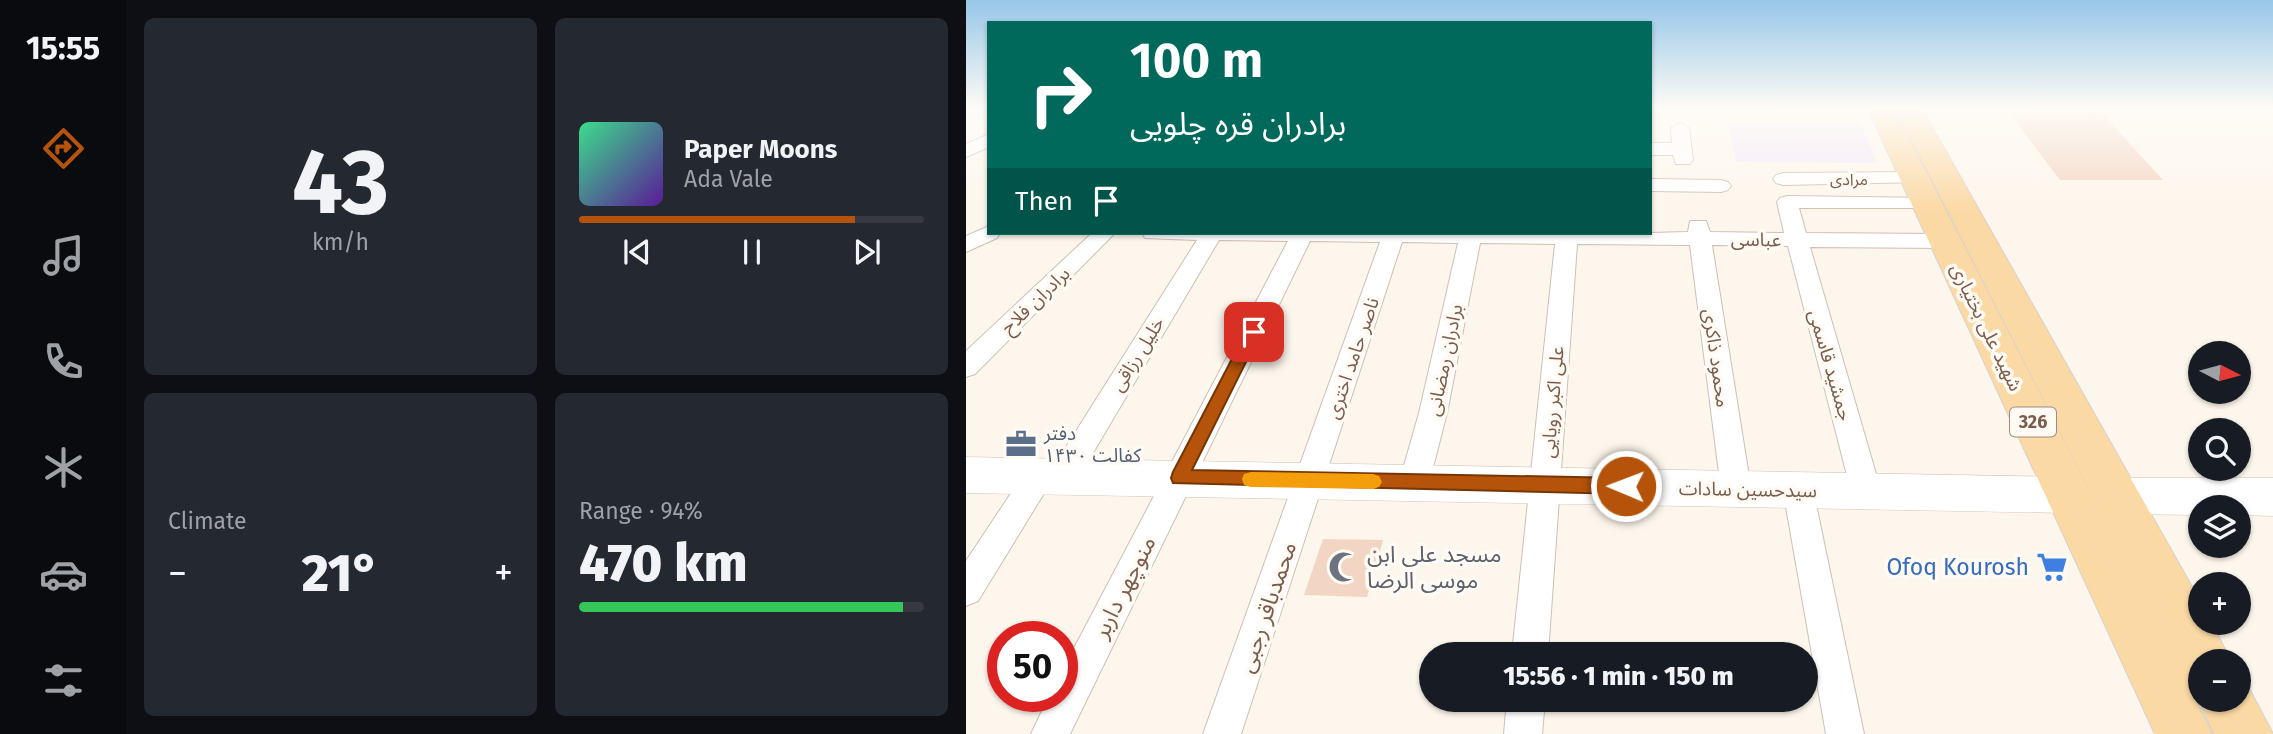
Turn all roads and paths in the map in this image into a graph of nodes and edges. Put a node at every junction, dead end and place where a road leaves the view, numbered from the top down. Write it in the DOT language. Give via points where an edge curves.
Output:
graph roads {
  1 [pos="984,143"];
  2 [pos="1681,143"];
  3 [pos="1898,143"];
  4 [pos="1927,143"];
  5 [pos="1652,149"];
  6 [pos="966,151"];
  7 [pos="1682,154"];
  8 [pos="1783,179"];
  9 [pos="1652,185"];
  10 [pos="1721,186"];
  11 [pos="1921,190"];
  12 [pos="1699,232"];
  13 [pos="1652,233"];
  14 [pos="987,234"];
  15 [pos="1102,235"];
  16 [pos="1211,235"];
  17 [pos="1302,235"];
  18 [pos="1394,235"];
  19 [pos="1471,235"];
  20 [pos="1567,235"];
  21 [pos="1796,239"];
  22 [pos="1945,241"];
  23 [pos="966,245"];
  24 [pos="966,367"];
  25 [pos="2020,394"];
  26 [pos="2062,395"];
  27 [pos="966,475"];
  28 [pos="1051,475"];
  29 [pos="1180,478"];
  30 [pos="1311,481"];
  31 [pos="1414,482"];
  32 [pos="1544,484"];
  33 [pos="1736,489"];
  34 [pos="1798,490"];
  35 [pos="1866,491"];
  36 [pos="2068,495"];
  37 [pos="2116,496"];
  38 [pos="2273,497"];
  39 [pos="966,590"];
  40 [pos="1531,642"];
  41 [pos="2198,649"];
  42 [pos="1525,712"];
  43 [pos="2233,712"];
  44 [pos="1050,734"];
  45 [pos="1222,734"];
  46 [pos="1523,734"];
  47 [pos="1845,734"];
  48 [pos="2184,734"];
  49 [pos="2245,734"];
  1 -- 6 [label="street"];
  2 -- 7 [label="street"];
  3 -- 11 [label="main road, شهید علی بختیاری / 326"];
  4 -- 26 [label="main road, شهید علی بختیاری / 326"];
  5 -- 7 [label="street"];
  8 -- 11 [label="street, مرادی"];
  9 -- 10 [label="street"];
  11 -- 21 [label="street, جمشید قاسمی" via="1787,202"];
  11 -- 22 [label="main road, شهید علی بختیاری / 326"];
  12 -- 13 [label="street, عباسی"];
  12 -- 21 [label="street, عباسی"];
  12 -- 33 [label="street, محمود ذاکری"];
  14 -- 23 [label="street"];
  15 -- 24 [label="street, برادران فلاح"];
  16 -- 28 [label="street, خلیل رزاقی"];
  17 -- 29 [label="street, منوچهر داربر"];
  18 -- 30 [label="street, ناصر حامد اختری"];
  19 -- 31 [label="street, برادران رمضانی"];
  20 -- 32 [label="street, علی اکبر رویایی"];
  21 -- 22 [label="street, عباسی"];
  21 -- 35 [label="street, جمشید قاسمی"];
  22 -- 25 [label="main road, شهید علی بختیاری / 326"];
  25 -- 26 [label="main road"];
  25 -- 36 [label="main road, شهید علی بختیاری / 326"];
  26 -- 37 [label="main road, شهید علی بختیاری / 326"];
  27 -- 28 [label="main road, سیدحسین سادات"];
  28 -- 29 [label="main road, سیدحسین سادات"];
  28 -- 39 [label="street, خلیل رزاقی"];
  29 -- 30 [label="main road, سیدحسین سادات"];
  29 -- 44 [label="street, منوچهر داربر"];
  30 -- 31 [label="main road, سیدحسین سادات"];
  30 -- 45 [label="street, محمدباقر رجبی"];
  31 -- 32 [label="main road, سیدحسین سادات"];
  32 -- 33 [label="main road, سیدحسین سادات"];
  32 -- 40 [label="street, علی اکبر رویایی"];
  33 -- 34 [label="main road, سیدحسین سادات"];
  34 -- 35 [label="main road, سیدحسین سادات"];
  34 -- 47 [label="street"];
  35 -- 36 [label="main road, سیدحسین سادات"];
  36 -- 37 [label="main road"];
  36 -- 48 [label="main road, شهید علی بختیاری / 326"];
  37 -- 38 [label="main road"];
  37 -- 41 [label="main road, شهید علی بختیاری / 326"];
  42 -- 46 [label="street"];
  43 -- 49 [label="main road"];
}
